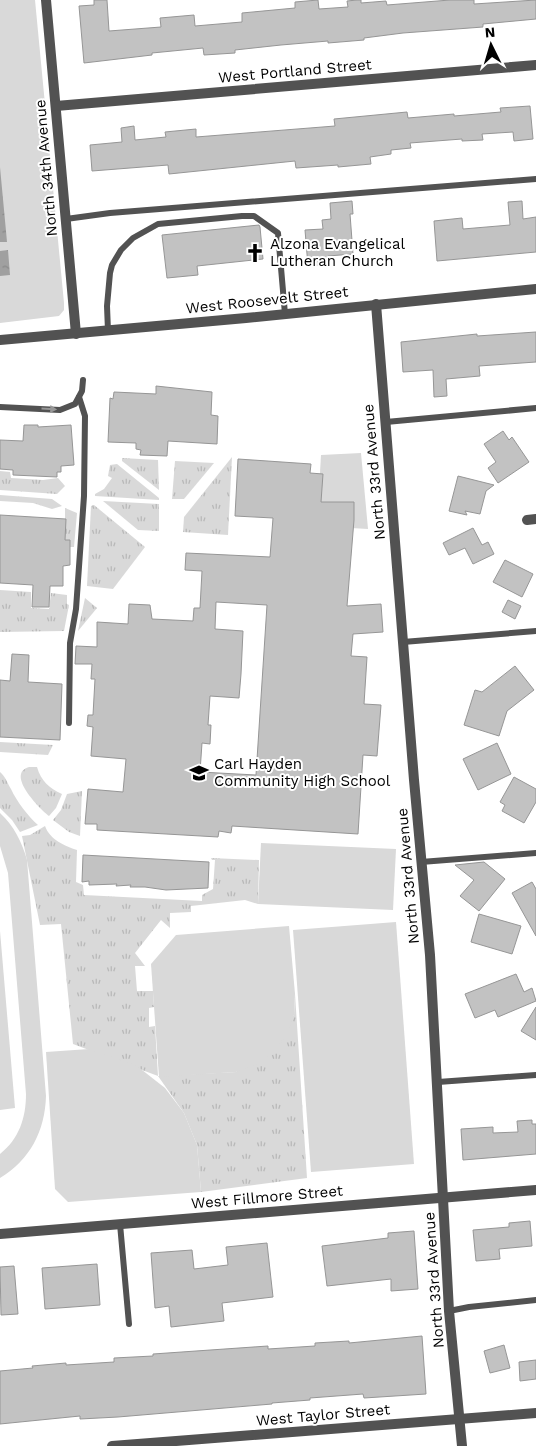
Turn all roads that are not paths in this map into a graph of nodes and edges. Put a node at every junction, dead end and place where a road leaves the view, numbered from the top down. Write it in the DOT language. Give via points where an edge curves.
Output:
graph roads {
  1 [pos="46,0"];
  2 [pos="536,65"];
  3 [pos="56,106"];
  4 [pos="536,179"];
  5 [pos="66,219"];
  6 [pos="536,288"];
  7 [pos="376,304"];
  8 [pos="285,314"];
  9 [pos="108,331"];
  10 [pos="76,334"];
  11 [pos="0,340"];
  12 [pos="83,380"];
  13 [pos="79,397"];
  14 [pos="0,407"];
  15 [pos="536,408"];
  16 [pos="386,422"];
  17 [pos="536,631"];
  18 [pos="403,642"];
  19 [pos="69,723"];
  20 [pos="536,853"];
  21 [pos="421,862"];
  22 [pos="536,1075"];
  23 [pos="438,1082"];
  24 [pos="536,1190"];
  25 [pos="444,1198"];
  26 [pos="120,1224"];
  27 [pos="0,1234"];
  28 [pos="536,1300"];
  29 [pos="450,1311"];
  30 [pos="129,1324"];
  31 [pos="536,1413"];
  32 [pos="460,1418"];
  33 [pos="112,1446"];
  34 [pos="462,1446"];
  1 -- 3 [label="street, North 34th Avenue"];
  2 -- 3 [label="street, West Portland Street"];
  3 -- 5 [label="street, North 34th Avenue"];
  4 -- 5 [label="lane"];
  5 -- 10 [label="street, North 34th Avenue"];
  6 -- 7 [label="street, West Roosevelt Street"];
  7 -- 8 [label="street, West Roosevelt Street"];
  7 -- 16 [label="street, North 33rd Avenue"];
  8 -- 9 [label="street, West Roosevelt Street"];
  8 -- 9 [label="lane" via="278,233 254,216 158,224 133,238 112,265 107,306"];
  9 -- 10 [label="street, West Roosevelt Street"];
  10 -- 11 [label="street, West Roosevelt Street"];
  12 -- 13 [label="lane"];
  14 -- 13 [label="lane, one-way" via="60,410 75,404"];
  13 -- 19 [label="lane" via="85,416 84,496 76,609 70,643"];
  15 -- 16 [label="lane"];
  16 -- 18 [label="street, North 33rd Avenue"];
  17 -- 18 [label="lane"];
  18 -- 21 [label="street, North 33rd Avenue"];
  20 -- 21 [label="lane"];
  21 -- 23 [label="street, North 33rd Avenue"];
  22 -- 23 [label="lane"];
  23 -- 25 [label="street, North 33rd Avenue"];
  24 -- 25 [label="street, West Fillmore Street"];
  25 -- 26 [label="street, West Fillmore Street"];
  25 -- 29 [label="street, North 33rd Avenue"];
  26 -- 27 [label="street, West Fillmore Street"];
  26 -- 30 [label="lane"];
  28 -- 29 [label="lane"];
  29 -- 32 [label="street, North 33rd Avenue"];
  31 -- 32 [label="street, West Taylor Street"];
  32 -- 33 [label="street, West Taylor Street"];
  32 -- 34 [label="street, North 33rd Avenue"];
}
